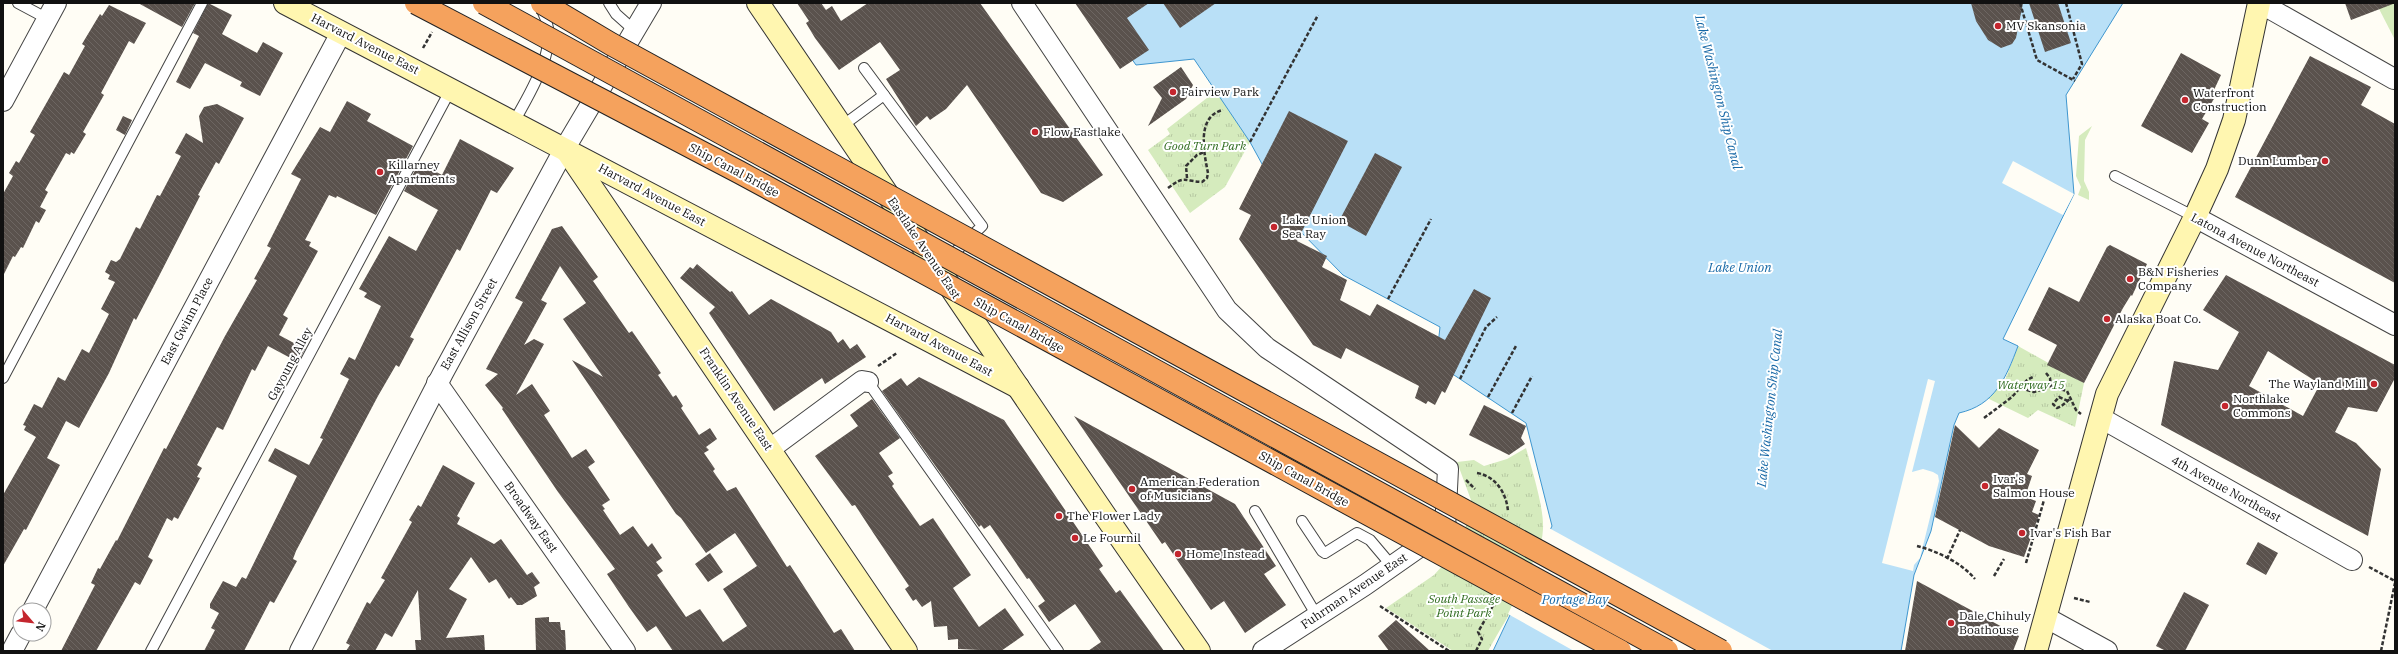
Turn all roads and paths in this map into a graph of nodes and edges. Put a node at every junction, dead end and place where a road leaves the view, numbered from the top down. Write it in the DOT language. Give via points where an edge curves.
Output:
graph roads {
  1 [pos="18,3"];
  2 [pos="202,3"];
  3 [pos="285,3"];
  4 [pos="416,3"];
  5 [pos="484,3"];
  6 [pos="537,3"];
  7 [pos="542,3"];
  8 [pos="609,3"];
  9 [pos="651,3"];
  10 [pos="758,3"];
  11 [pos="1022,3"];
  12 [pos="2020,3"];
  13 [pos="2066,3"];
  14 [pos="2260,3"];
  15 [pos="52,11"];
  16 [pos="1318,15"];
  17 [pos="635,31"];
  18 [pos="341,32"];
  19 [pos="864,68"];
  20 [pos="2394,79"];
  21 [pos="451,89"];
  22 [pos="884,95"];
  23 [pos="3,100"];
  24 [pos="1223,110"];
  25 [pos="514,122"];
  26 [pos="842,126"];
  27 [pos="1250,142"];
  28 [pos="565,148"];
  29 [pos="1204,152"];
  30 [pos="2115,176"];
  31 [pos="1187,178"];
  32 [pos="1177,181"];
  33 [pos="2195,217"];
  34 [pos="1431,219"];
  35 [pos="938,269"];
  36 [pos="1388,300"];
  37 [pos="1497,317"];
  38 [pos="2395,325"];
  39 [pos="1516,346"];
  40 [pos="897,353"];
  41 [pos="888,360"];
  42 [pos="2046,373"];
  43 [pos="1532,376"];
  44 [pos="2033,377"];
  45 [pos="3,378"];
  46 [pos="1460,379"];
  47 [pos="868,382"];
  48 [pos="437,383"];
  49 [pos="2023,385"];
  50 [pos="1018,387"];
  51 [pos="2051,387"];
  52 [pos="1488,397"];
  53 [pos="2071,398"];
  54 [pos="2068,401"];
  55 [pos="1512,413"];
  56 [pos="2091,416"];
  57 [pos="1984,418"];
  58 [pos="770,449"];
  59 [pos="1467,480"];
  60 [pos="1475,489"];
  61 [pos="2044,500"];
  62 [pos="1255,511"];
  63 [pos="1302,521"];
  64 [pos="1960,530"];
  65 [pos="2036,530"];
  66 [pos="2049,534"];
  67 [pos="1917,546"];
  68 [pos="1947,559"];
  69 [pos="2004,559"];
  70 [pos="2026,563"];
  71 [pos="2360,563"];
  72 [pos="1392,566"];
  73 [pos="1994,576"];
  74 [pos="1975,579"];
  75 [pos="2395,582"];
  76 [pos="2074,598"];
  77 [pos="2393,599"];
  78 [pos="37,602"];
  79 [pos="2090,602"];
  80 [pos="1380,606"];
  81 [pos="1317,616"];
  82 [pos="2045,617"];
  83 [pos="17,642"];
  84 [pos="12,651"];
  85 [pos="151,651"];
  86 [pos="300,651"];
  87 [pos="625,651"];
  88 [pos="906,651"];
  89 [pos="1058,651"];
  90 [pos="1199,651"];
  91 [pos="1263,651"];
  92 [pos="1449,651"];
  93 [pos="1620,651"];
  94 [pos="1667,651"];
  95 [pos="1721,651"];
  96 [pos="2036,651"];
  97 [pos="2107,651"];
  98 [pos="2381,651"];
  1 -- 15 [label="lane"];
  2 -- 45 [label="lane"];
  3 -- 18 [label="main road, Harvard Avenue East"];
  4 -- 93 [label="highway, Ship Canal Bridge, bridge" via="739,172"];
  5 -- 94 [label="highway, Ship Canal Bridge, bridge"];
  6 -- 25 [label="lane" via="544,13 548,34 545,57 537,79"];
  7 -- 95 [label="highway, bridge" via="611,44"];
  8 -- 17 [label="lane" via="616,14"];
  9 -- 17 [label="street, East Allison Street"];
  10 -- 26 [label="main road, Eastlake Avenue East"];
  11 -- 72 [label="street, Fuhrman Avenue East" via="1227,310 1267,348 1448,469 1445,529"];
  12 -- 13 [label="path" via="2038,60 2074,80 2082,64"];
  14 -- 20 [label="street"];
  14 -- 33 [label="main road" via="2234,120"];
  15 -- 23 [label="street"];
  16 -- 27 [label="path"];
  17 -- 28 [label="street, East Allison Street"];
  18 -- 21 [label="main road, Harvard Avenue East"];
  18 -- 78 [label="street, East Gwinn Place"];
  19 -- 22 [label="lane"];
  21 -- 25 [label="main road, Harvard Avenue East"];
  21 -- 85 [label="lane, Gayoung Alley"];
  22 -- 26 [label="lane"];
  22 -- 35 [label="lane" via="982,226"];
  24 -- 29 [label="path" via="1213,115 1203,131"];
  25 -- 28 [label="main road, Harvard Avenue East"];
  26 -- 35 [label="main road, Eastlake Avenue East"];
  28 -- 48 [label="street, East Allison Street"];
  28 -- 50 [label="main road, Harvard Avenue East"];
  28 -- 58 [label="main road, Franklin Avenue East"];
  29 -- 31 [label="path" via="1186,166"];
  29 -- 31 [label="path" via="1208,173 1206,178 1202,182"];
  30 -- 33 [label="lane, Latona Avenue Northeast"];
  31 -- 32 [label="path"];
  33 -- 38 [label="street, Latona Avenue Northeast"];
  33 -- 56 [label="main road" via="2107,394"];
  34 -- 36 [label="path"];
  35 -- 50 [label="main road, Eastlake Avenue East"];
  37 -- 46 [label="path" via="1486,327"];
  39 -- 52 [label="path"];
  40 -- 41 [label="path"];
  42 -- 51 [label="path" via="2050,378"];
  43 -- 55 [label="path"];
  44 -- 49 [label="path"];
  47 -- 58 [label="street" via="862,381"];
  47 -- 89 [label="lane"];
  48 -- 86 [label="street, East Allison Street"];
  48 -- 87 [label="street, Broadway East"];
  49 -- 51 [label="path" via="2026,390 2034,392"];
  49 -- 57 [label="path" via="2012,397"];
  50 -- 90 [label="main road, Eastlake Avenue East"];
  51 -- 53 [label="path" via="2067,391"];
  53 -- 54 [label="path"];
  53 -- 56 [label="path" via="2076,410"];
  54 -- 54 [label="path" via="2057,408 2053,404 2059,397"];
  56 -- 71 [label="street, 4th Avenue Northeast"];
  56 -- 82 [label="main road"];
  58 -- 88 [label="main road, Franklin Avenue East"];
  59 -- 60 [label="path"];
  61 -- 65 [label="path"];
  62 -- 81 [label="lane"];
  63 -- 72 [label="lane" via="1324,553 1358,533 1370,540"];
  64 -- 68 [label="path"];
  65 -- 66 [label="path"];
  65 -- 70 [label="path"];
  67 -- 68 [label="path" via="1932,550"];
  68 -- 74 [label="path" via="1969,571"];
  69 -- 73 [label="path"];
  71 -- 75 [label="path"];
  72 -- 81 [label="street, Fuhrman Avenue East"];
  75 -- 77 [label="path"];
  76 -- 79 [label="path"];
  77 -- 98 [label="path"];
  80 -- 92 [label="path"];
  81 -- 91 [label="street, Fuhrman Avenue East"];
  82 -- 96 [label="main road"];
  82 -- 97 [label="street"];
  83 -- 84 [label="street"];
}
